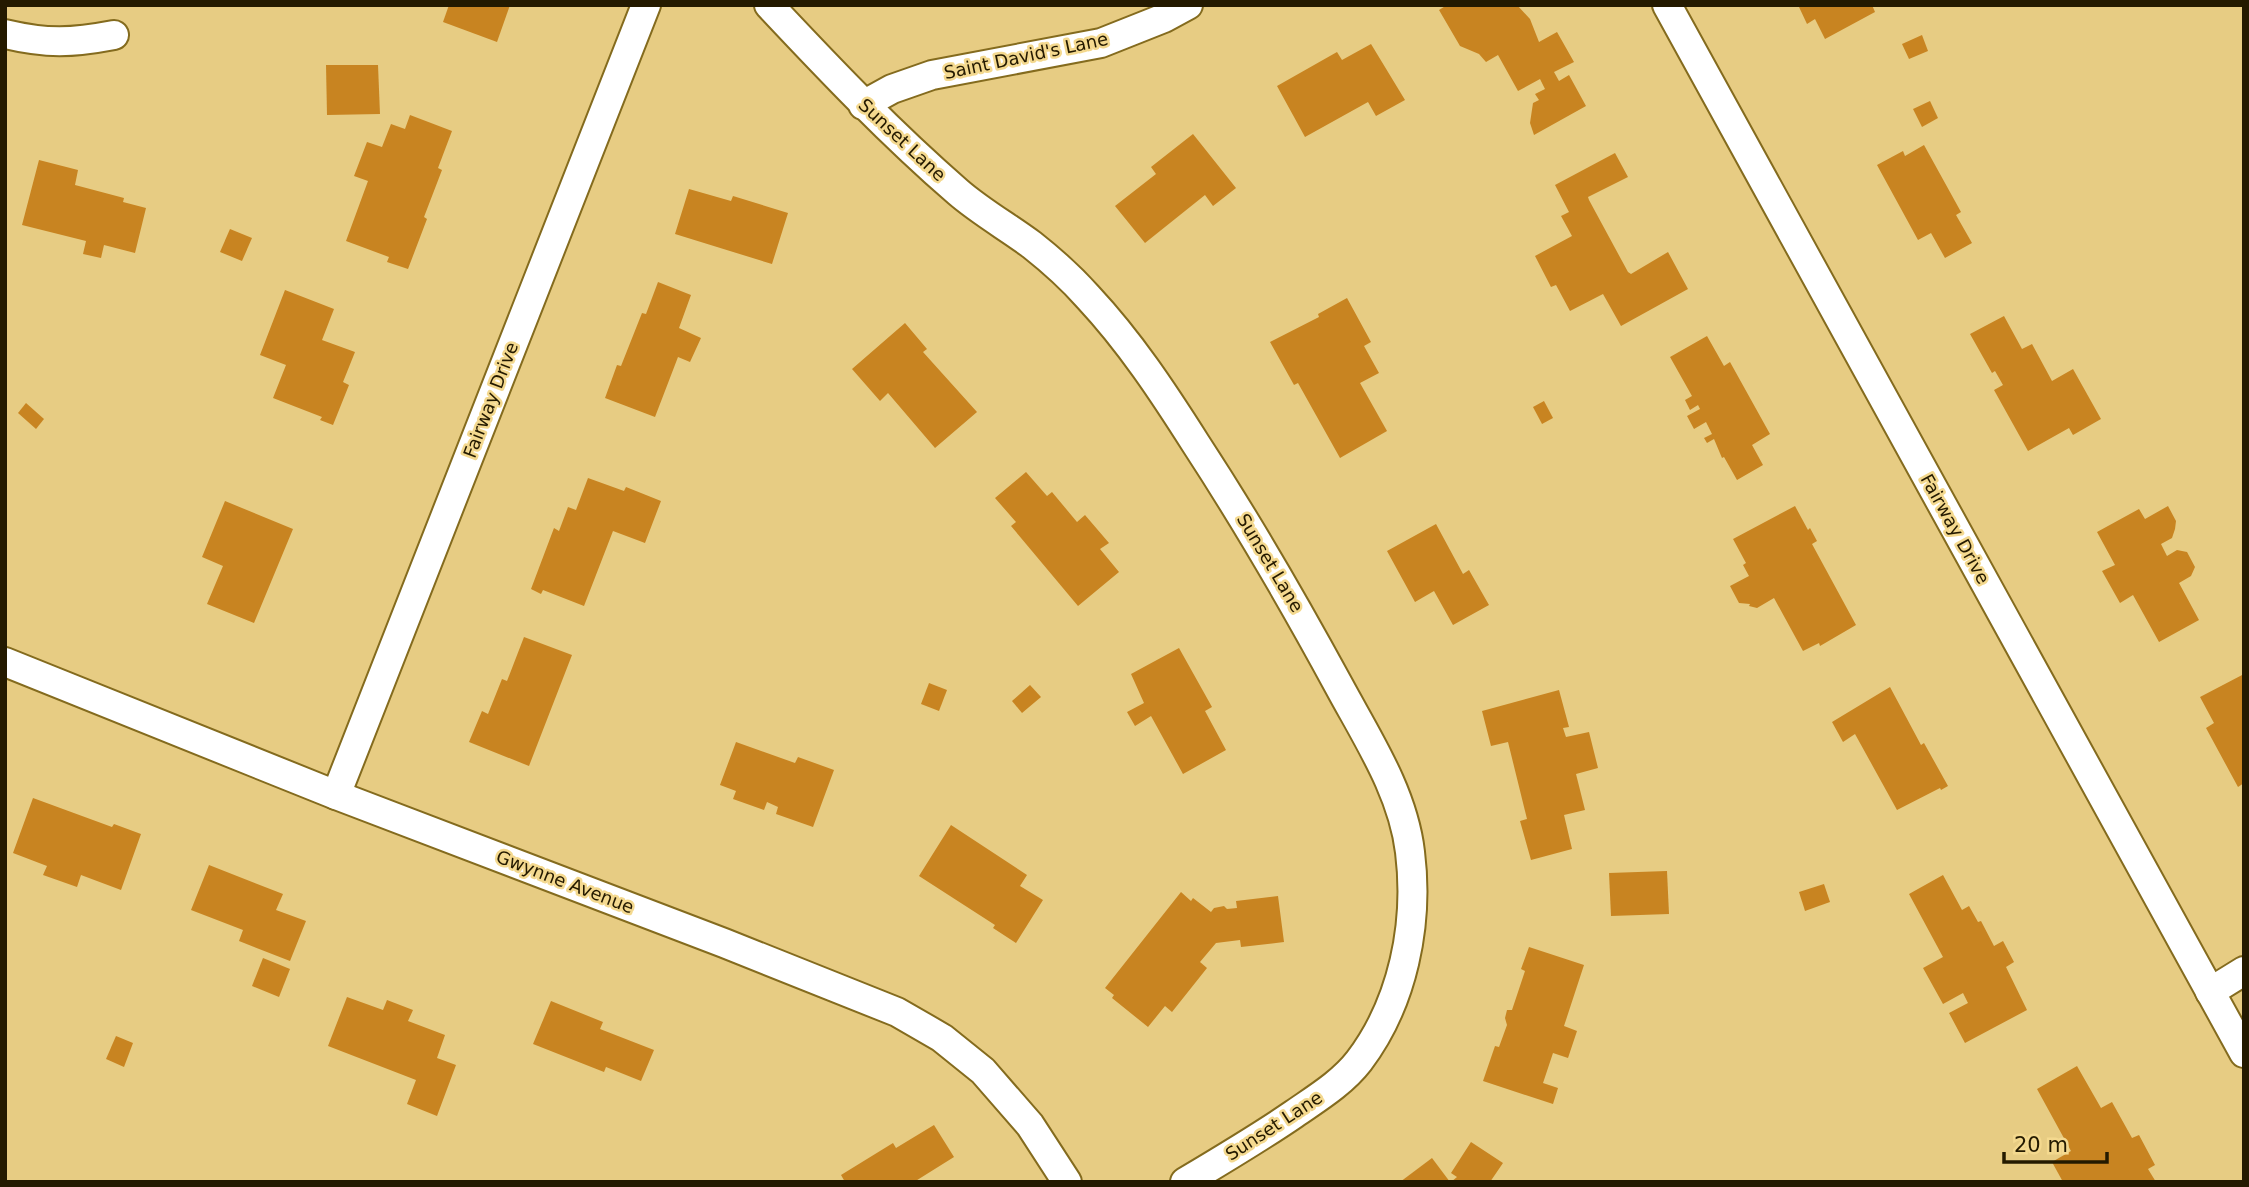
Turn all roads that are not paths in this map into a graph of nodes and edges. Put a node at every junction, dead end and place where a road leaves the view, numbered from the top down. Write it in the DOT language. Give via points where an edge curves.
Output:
graph roads {
  1 [pos="646,5"];
  2 [pos="769,5"];
  3 [pos="1188,5"];
  4 [pos="1667,5"];
  5 [pos="5,34"];
  6 [pos="114,35"];
  7 [pos="863,104"];
  8 [pos="5,663"];
  9 [pos="337,795"];
  10 [pos="2244,971"];
  11 [pos="2210,992"];
  12 [pos="2244,1053"];
  13 [pos="1067,1182"];
  14 [pos="1185,1182"];
  1 -- 9 [label="street, Fairway Drive"];
  2 -- 7 [label="street, Sunset Lane"];
  3 -- 7 [label="street, Saint David's Lane" via="1101,43 932,75"];
  4 -- 11 [label="street, Fairway Drive"];
  5 -- 6 [label="street" via="74,43"];
  7 -- 14 [label="street, Sunset Lane" via="963,197 1034,247 1078,287 1142,360 1303,618 1391,783 1405,825 1411,854 1408,945 1399,986 1380,1029 1357,1063 1331,1089"];
  8 -- 9 [label="street, Gwynne Avenue"];
  9 -- 13 [label="street, Gwynne Avenue" via="897,1012 942,1038 984,1071 1030,1125"];
  10 -- 11 [label="street"];
  11 -- 12 [label="street, Fairway Drive"];
}
